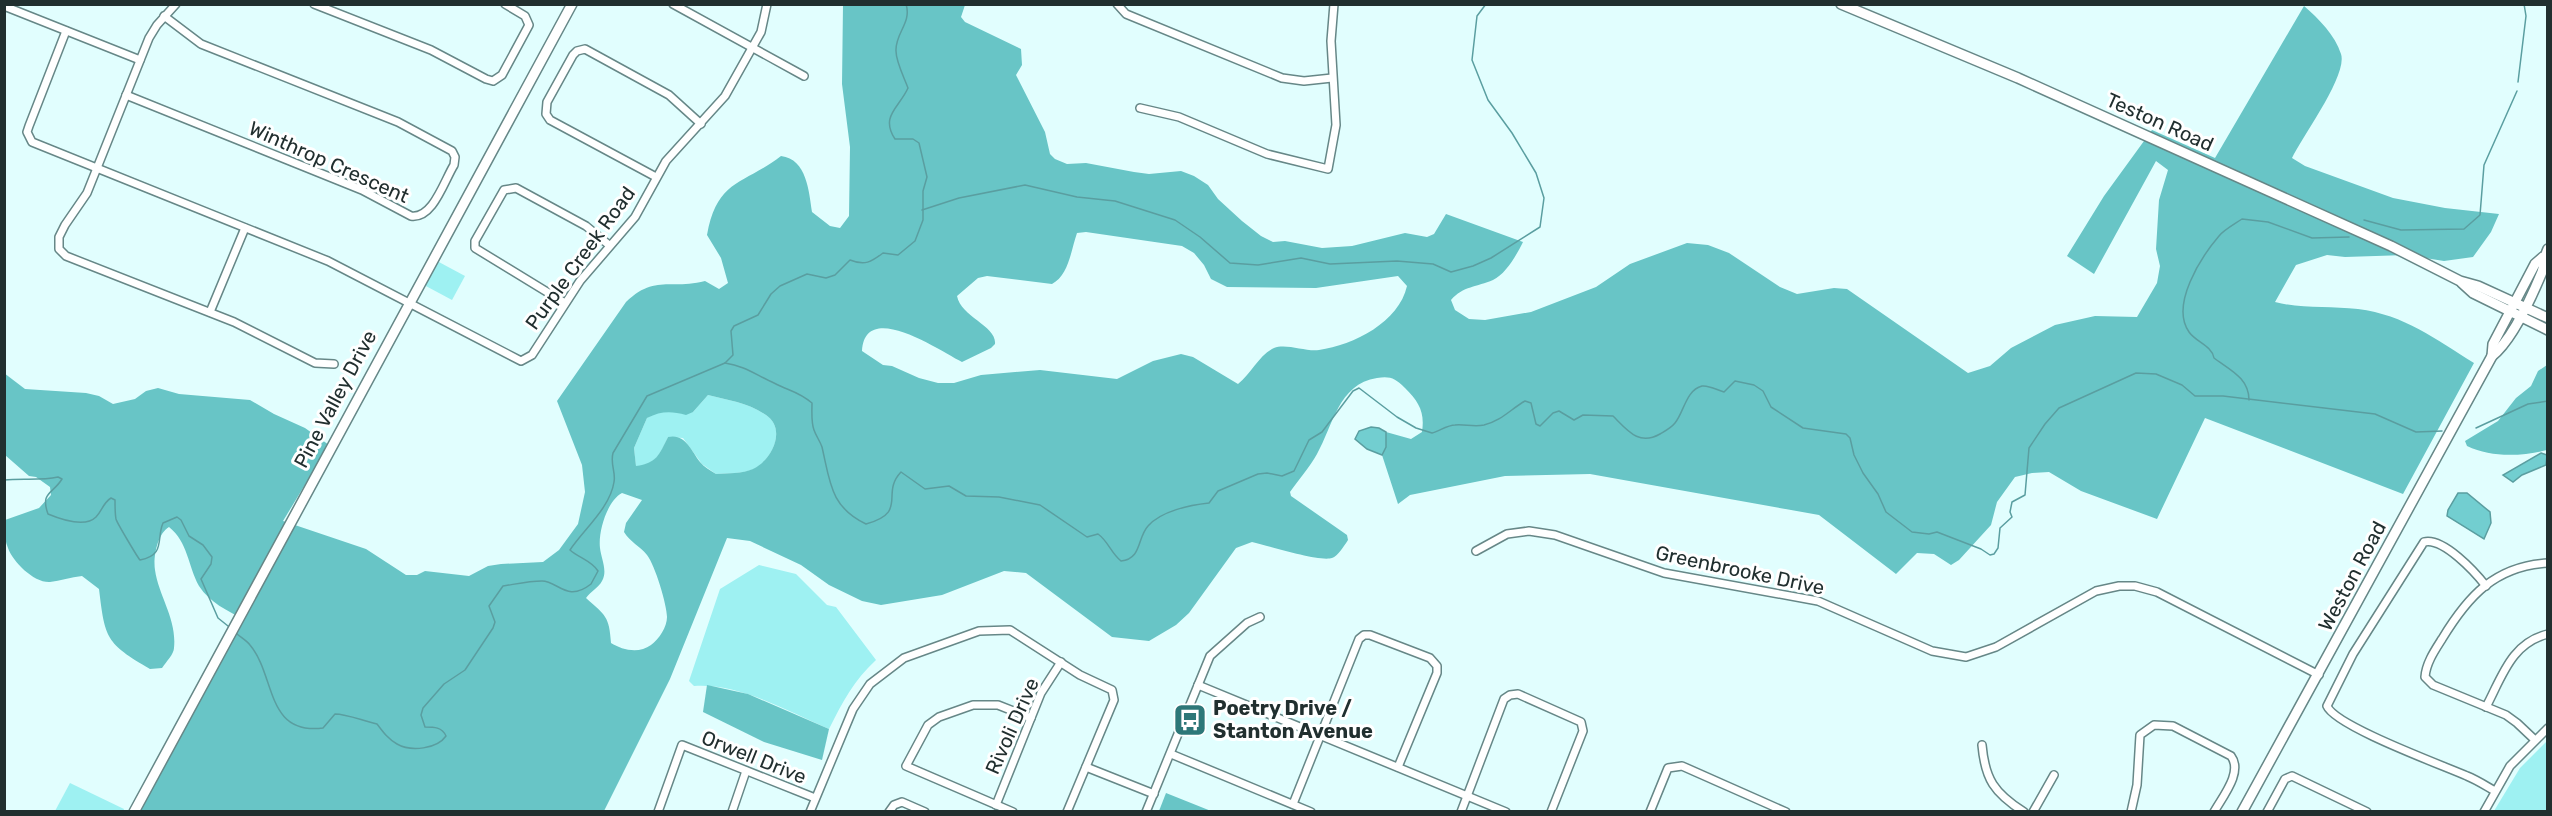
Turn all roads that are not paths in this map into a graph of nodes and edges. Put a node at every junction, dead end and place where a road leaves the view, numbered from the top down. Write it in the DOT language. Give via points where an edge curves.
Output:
graph roads {
  1 [pos="176,4"];
  2 [pos="314,4"];
  3 [pos="505,4"];
  4 [pos="572,4"];
  5 [pos="673,4"];
  6 [pos="767,4"];
  7 [pos="1117,4"];
  8 [pos="1334,4"];
  9 [pos="1841,4"];
  10 [pos="4,6"];
  11 [pos="164,16"];
  12 [pos="66,31"];
  13 [pos="752,47"];
  14 [pos="140,60"];
  15 [pos="804,76"];
  16 [pos="1332,78"];
  17 [pos="126,95"];
  18 [pos="1140,108"];
  19 [pos="701,124"];
  20 [pos="97,169"];
  21 [pos="656,177"];
  22 [pos="245,228"];
  23 [pos="609,245"];
  24 [pos="2545,253"];
  25 [pos="408,303"];
  26 [pos="565,303"];
  27 [pos="2512,308"];
  28 [pos="210,312"];
  29 [pos="2522,312"];
  30 [pos="2547,318"];
  31 [pos="2547,330"];
  32 [pos="2492,356"];
  33 [pos="334,364"];
  34 [pos="1476,551"];
  35 [pos="2547,563"];
  36 [pos="2486,586"];
  37 [pos="1260,617"];
  38 [pos="2547,634"];
  39 [pos="1061,662"];
  40 [pos="2319,675"];
  41 [pos="1198,685"];
  42 [pos="2486,707"];
  43 [pos="1031,718"];
  44 [pos="2547,728"];
  45 [pos="1321,735"];
  46 [pos="2535,740"];
  47 [pos="1982,745"];
  48 [pos="1171,753"];
  49 [pos="1086,767"];
  50 [pos="1398,767"];
  51 [pos="746,771"];
  52 [pos="2054,775"];
  53 [pos="2495,791"];
  54 [pos="1154,795"];
  55 [pos="1468,795"];
  56 [pos="815,798"];
  57 [pos="1293,804"];
  58 [pos="996,805"];
  59 [pos="134,812"];
  60 [pos="658,812"];
  61 [pos="732,812"];
  62 [pos="810,812"];
  63 [pos="889,812"];
  64 [pos="926,812"];
  65 [pos="1013,812"];
  66 [pos="1067,812"];
  67 [pos="1146,812"];
  68 [pos="1311,812"];
  69 [pos="1461,812"];
  70 [pos="1506,812"];
  71 [pos="1551,812"];
  72 [pos="1650,812"];
  73 [pos="1786,812"];
  74 [pos="2024,812"];
  75 [pos="2033,812"];
  76 [pos="2131,812"];
  77 [pos="2214,812"];
  78 [pos="2242,812"];
  79 [pos="2267,812"];
  80 [pos="2367,812"];
  81 [pos="2484,812"];
  1 -- 11 [label="street"];
  2 -- 3 [label="street" via="431,51 493,81 502,75 529,25 525,16"];
  4 -- 25 [label="street, Pine Valley Drive"];
  5 -- 13 [label="street"];
  6 -- 13 [label="street, Purple Creek Road" via="763,28"];
  7 -- 16 [label="street" via="1126,14 1282,78"];
  8 -- 16 [label="street"];
  9 -- 27 [label="street, Teston Road" via="2018,78 2391,246 2478,286"];
  10 -- 12 [label="street"];
  11 -- 14 [label="street"];
  11 -- 17 [label="street, Winthrop Crescent" via="201,44 409,128 452,152 453,165 426,213 411,216 362,190"];
  12 -- 14 [label="street"];
  12 -- 20 [label="street" via="27,132 32,142"];
  13 -- 15 [label="street"];
  13 -- 19 [label="street, Purple Creek Road" via="725,96"];
  14 -- 17 [label="street"];
  16 -- 18 [label="street" via="1336,124 1328,169 1267,154 1179,117"];
  17 -- 20 [label="street"];
  19 -- 21 [label="street, Purple Creek Road"];
  19 -- 21 [label="street" via="679,102 585,49 573,55 547,102 550,120"];
  20 -- 22 [label="street"];
  20 -- 28 [label="street" via="85,196 63,228 58,244 61,253"];
  21 -- 23 [label="street, Purple Creek Road" via="634,218"];
  22 -- 25 [label="street" via="328,261"];
  22 -- 28 [label="street"];
  23 -- 26 [label="street, Purple Creek Road"];
  23 -- 26 [label="street" via="586,226 516,188 501,194 475,241 475,248"];
  24 -- 27 [label="street, Weston Road"];
  24 -- 29 [label="street, Weston Road" via="2543,269"];
  25 -- 26 [label="street, Purple Creek Road" via="521,361 532,356"];
  25 -- 59 [label="street, Pine Valley Drive"];
  27 -- 29 [label="street, Teston Road"];
  27 -- 32 [label="street, Weston Road" via="2493,344"];
  28 -- 33 [label="street" via="315,363"];
  29 -- 30 [label="street, Teston Road"];
  29 -- 31 [label="street, Teston Road"];
  29 -- 32 [label="street, Weston Road" via="2501,349"];
  32 -- 40 [label="street, Weston Road"];
  34 -- 40 [label="street, Greenbrooke Drive" via="1507,534 1529,531 1555,536 1664,573 1818,601 1932,651 1966,657 1996,647 2096,591 2135,586 2157,592"];
  35 -- 36 [label="street" via="2512,569"];
  36 -- 42 [label="street" via="2460,610 2432,656 2425,677 2433,685"];
  36 -- 53 [label="street" via="2465,561 2432,541 2424,542 2353,654 2327,706 2334,715 2368,734"];
  37 -- 41 [label="street" via="1246,623 1217,648 1205,664"];
  38 -- 42 [label="street" via="2531,638 2511,658"];
  39 -- 43 [label="street, Rivoli Drive"];
  39 -- 49 [label="street" via="1112,690 1114,700"];
  39 -- 56 [label="street" via="1010,630 979,631 904,657 870,684 853,709"];
  40 -- 78 [label="street, Weston Road"];
  41 -- 45 [label="street"];
  41 -- 48 [label="street"];
  42 -- 46 [label="street" via="2513,720"];
  43 -- 58 [label="street, Rivoli Drive"];
  43 -- 58 [label="street" via="998,705 973,705 939,717 928,725 906,766"];
  44 -- 46 [label="street"];
  45 -- 50 [label="street"];
  45 -- 50 [label="street" via="1359,639 1364,635 1430,658 1437,673"];
  45 -- 57 [label="street"];
  46 -- 53 [label="street" via="2510,766"];
  47 -- 74 [label="street" via="1984,768 1994,789"];
  48 -- 54 [label="street"];
  48 -- 57 [label="street"];
  49 -- 54 [label="street"];
  49 -- 66 [label="street"];
  50 -- 55 [label="street"];
  51 -- 56 [label="street, Orwell Drive"];
  51 -- 60 [label="street, Orwell Drive" via="682,745"];
  51 -- 61 [label="street"];
  52 -- 75 [label="street"];
  53 -- 81 [label="street"];
  54 -- 67 [label="street"];
  55 -- 69 [label="street"];
  55 -- 70 [label="street"];
  55 -- 71 [label="street" via="1504,699 1518,694 1581,722 1582,731"];
  56 -- 62 [label="street"];
  57 -- 68 [label="street"];
  58 -- 65 [label="street"];
  63 -- 64 [label="street" via="902,802"];
  72 -- 73 [label="street" via="1668,768 1682,766"];
  76 -- 77 [label="street" via="2140,735 2154,725 2173,726 2231,756 2236,770"];
  79 -- 80 [label="street" via="2285,779 2292,776"];
}
